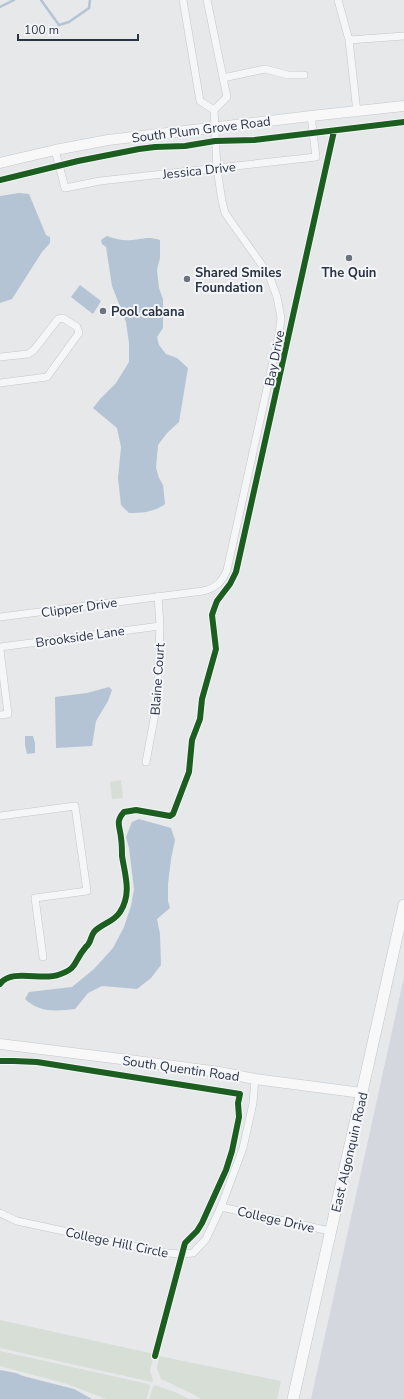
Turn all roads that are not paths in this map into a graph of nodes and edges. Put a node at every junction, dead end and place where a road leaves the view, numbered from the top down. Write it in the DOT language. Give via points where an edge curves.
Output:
graph roads {
  1 [pos="183,0"];
  2 [pos="207,0"];
  3 [pos="338,0"];
  4 [pos="404,36"];
  5 [pos="349,40"];
  6 [pos="304,75"];
  7 [pos="223,78"];
  8 [pos="404,106"];
  9 [pos="214,110"];
  10 [pos="357,112"];
  11 [pos="310,116"];
  12 [pos="216,128"];
  13 [pos="55,150"];
  14 [pos="0,163"];
  15 [pos="217,169"];
  16 [pos="0,357"];
  17 [pos="0,383"];
  18 [pos="158,596"];
  19 [pos="0,617"];
  20 [pos="160,626"];
  21 [pos="0,648"];
  22 [pos="0,715"];
  23 [pos="146,762"];
  24 [pos="0,816"];
  25 [pos="404,905"];
  26 [pos="43,957"];
  27 [pos="0,1044"];
  28 [pos="255,1079"];
  29 [pos="362,1094"];
  30 [pos="221,1207"];
  31 [pos="0,1213"];
  32 [pos="330,1231"];
  33 [pos="293,1399"];
  1 -- 9 [label="street" via="200,101"];
  2 -- 7 [label="street"];
  3 -- 5 [label="street"];
  4 -- 5 [label="street"];
  5 -- 10 [label="street"];
  6 -- 7 [label="street" via="288,75 265,68"];
  7 -- 9 [label="street" via="227,97"];
  8 -- 10 [label="street, South Plum Grove Road"];
  9 -- 12 [label="street, Bay Drive"];
  10 -- 11 [label="street, South Plum Grove Road"];
  11 -- 12 [label="street, South Plum Grove Road"];
  11 -- 15 [label="street, Jessica Drive" via="316,157"];
  12 -- 13 [label="street, South Plum Grove Road" via="108,140"];
  12 -- 15 [label="street, Bay Drive"];
  13 -- 14 [label="street, South Plum Grove Road"];
  13 -- 15 [label="street, Jessica Drive" via="65,188 100,181"];
  15 -- 18 [label="street, Bay Drive" via="225,213 269,276 277,297 281,318 280,329 223,579 208,590"];
  16 -- 17 [label="street" via="28,354 58,319 63,318 77,327 79,334 47,377"];
  18 -- 19 [label="street, Clipper Drive"];
  18 -- 20 [label="street, Blaine Court"];
  20 -- 21 [label="street, Brookside Lane"];
  20 -- 23 [label="street, Blaine Court" via="157,703"];
  21 -- 22 [label="street" via="8,714"];
  24 -- 26 [label="street" via="75,806 87,891 34,898"];
  25 -- 29 [label="main road, East Algonquin Road"];
  27 -- 28 [label="street, South Quentin Road" via="219,1072"];
  28 -- 29 [label="street, South Quentin Road"];
  28 -- 30 [label="street, College Hill Circle" via="253,1103 243,1148"];
  29 -- 32 [label="main road, East Algonquin Road"];
  30 -- 31 [label="street, College Hill Circle" via="206,1238 193,1252 182,1254 166,1253 17,1221"];
  30 -- 32 [label="street, College Drive"];
  32 -- 33 [label="main road, East Algonquin Road"];
}
